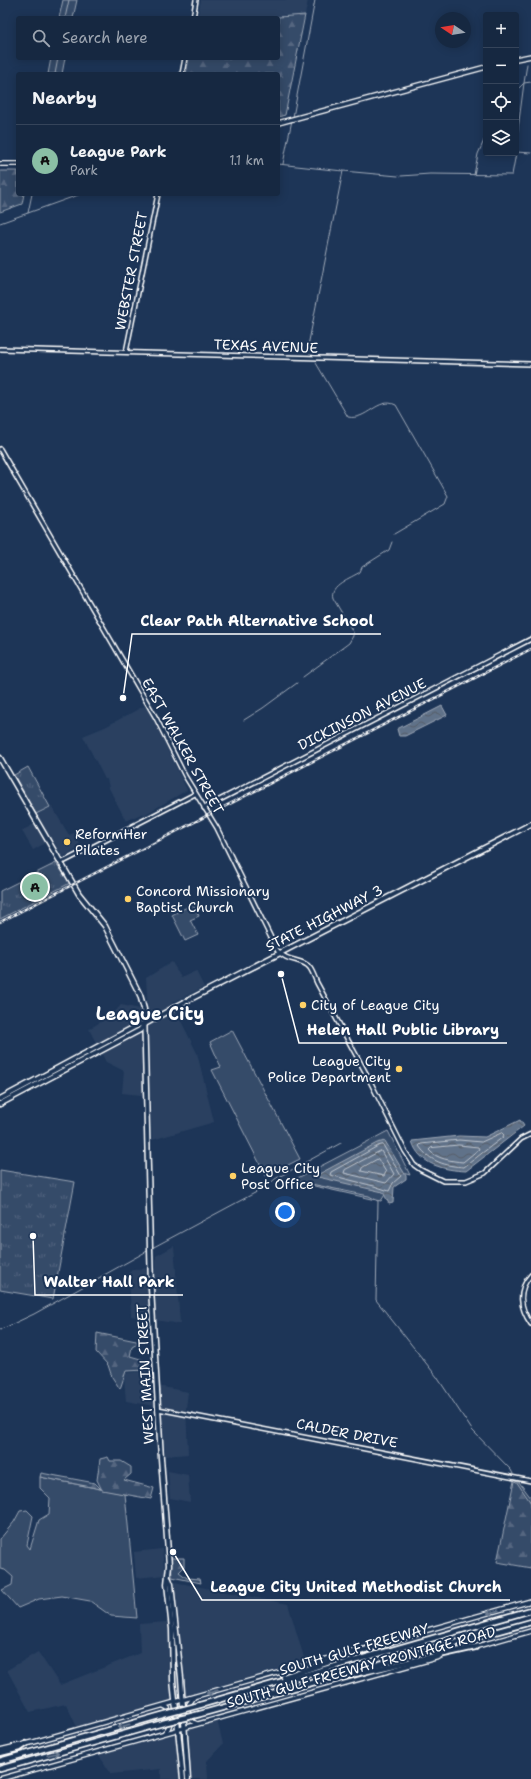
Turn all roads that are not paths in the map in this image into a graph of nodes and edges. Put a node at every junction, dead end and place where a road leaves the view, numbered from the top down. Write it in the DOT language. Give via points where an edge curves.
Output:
graph roads {
  1 [pos="196,0"];
  2 [pos="193,16"];
  3 [pos="531,56"];
  4 [pos="519,58"];
  5 [pos="185,60"];
  6 [pos="483,68"];
  7 [pos="182,72"];
  8 [pos="280,122"];
  9 [pos="0,164"];
  10 [pos="16,164"];
  11 [pos="158,196"];
  12 [pos="0,350"];
  13 [pos="126,352"];
  14 [pos="531,364"];
  15 [pos="0,449"];
  16 [pos="531,635"];
  17 [pos="530,640"];
  18 [pos="0,758"];
  19 [pos="195,794"];
  20 [pos="204,808"];
  21 [pos="531,824"];
  22 [pos="60,861"];
  23 [pos="280,954"];
  24 [pos="145,1024"];
  25 [pos="0,1099"];
  26 [pos="0,1104"];
  27 [pos="531,1134"];
  28 [pos="531,1275"];
  29 [pos="531,1324"];
  30 [pos="158,1409"];
  31 [pos="531,1481"];
  32 [pos="169,1578"];
  33 [pos="531,1602"];
  34 [pos="531,1610"];
  35 [pos="531,1622"];
  36 [pos="531,1632"];
  37 [pos="404,1637"];
  38 [pos="475,1647"];
  39 [pos="337,1675"];
  40 [pos="232,1695"];
  41 [pos="195,1696"];
  42 [pos="183,1700"];
  43 [pos="175,1702"];
  44 [pos="163,1706"];
  45 [pos="197,1724"];
  46 [pos="184,1728"];
  47 [pos="178,1731"];
  48 [pos="162,1735"];
  49 [pos="26,1744"];
  50 [pos="0,1750"];
  51 [pos="0,1754"];
  52 [pos="0,1761"];
  53 [pos="0,1769"];
  54 [pos="0,1779"];
  55 [pos="183,1779"];
  56 [pos="188,1779"];
  1 -- 2 [label="street"];
  3 -- 4 [label="main road"];
  5 -- 7 [label="street"];
  6 -- 8 [label="main road"];
  9 -- 10 [label="main road"];
  11 -- 13 [label="street, WEBSTER STREET"];
  12 -- 13 [label="street, TEXAS AVENUE"];
  13 -- 14 [label="street, TEXAS AVENUE"];
  15 -- 19 [label="street, EAST WALKER STREET" via="156,718"];
  16 -- 17 [label="street"];
  17 -- 20 [label="street, DICKINSON AVENUE"];
  18 -- 22 [label="main road, WEST MAIN STREET"];
  19 -- 20 [label="street, EAST WALKER STREET"];
  19 -- 22 [label="street"];
  20 -- 23 [label="street, EAST WALKER STREET"];
  21 -- 23 [label="main road, STATE HIGHWAY 3"];
  22 -- 24 [label="main road, WEST MAIN STREET" via="86,904 105,926 140,994"];
  23 -- 24 [label="main road, STATE HIGHWAY 3"];
  23 -- 27 [label="street" via="310,968 414,1165 443,1181 466,1181 485,1173 521,1139"];
  24 -- 25 [label="main road, STATE HIGHWAY 3" via="140,1024"];
  24 -- 26 [label="main road, STATE HIGHWAY 3" via="140,1030"];
  24 -- 30 [label="main road, WEST MAIN STREET" via="150,1246"];
  28 -- 29 [label="street" via="524,1285 521,1302 523,1312"];
  30 -- 31 [label="street, CALDER DRIVE"];
  30 -- 32 [label="main road, WEST MAIN STREET"];
  32 -- 42 [label="main road, WEST MAIN STREET"];
  32 -- 43 [label="main road, WEST MAIN STREET" via="167,1584"];
  33 -- 37 [label="main road, SOUTH GULF FREEWAY FRONTAGE ROAD, one-way"];
  34 -- 40 [label="highway, SOUTH GULF FREEWAY"];
  35 -- 39 [label="highway, SOUTH GULF FREEWAY"];
  36 -- 38 [label="main road, SOUTH GULF FREEWAY FRONTAGE ROAD"];
  37 -- 40 [label="highway"];
  37 -- 41 [label="main road, SOUTH GULF FREEWAY FRONTAGE ROAD, one-way"];
  38 -- 39 [label="highway" via="343,1676"];
  38 -- 45 [label="main road, SOUTH GULF FREEWAY FRONTAGE ROAD"];
  53 -- 39 [label="highway, SOUTH GULF FREEWAY, one-way, bridge"];
  40 -- 52 [label="highway, SOUTH GULF FREEWAY, one-way, bridge"];
  41 -- 42 [label="main road, SOUTH GULF FREEWAY FRONTAGE ROAD"];
  41 -- 45 [label="main road" via="188,1707 189,1718"];
  42 -- 43 [label="main road, SOUTH GULF FREEWAY FRONTAGE ROAD"];
  42 -- 46 [label="main road, WEST MAIN STREET"];
  43 -- 44 [label="main road, SOUTH GULF FREEWAY FRONTAGE ROAD"];
  43 -- 47 [label="main road, WEST MAIN STREET"];
  44 -- 48 [label="main road" via="170,1712 170,1725"];
  44 -- 49 [label="main road, SOUTH GULF FREEWAY FRONTAGE ROAD"];
  45 -- 46 [label="main road, SOUTH GULF FREEWAY FRONTAGE ROAD"];
  46 -- 47 [label="main road, SOUTH GULF FREEWAY FRONTAGE ROAD"];
  46 -- 56 [label="main road, WEST MAIN STREET"];
  47 -- 48 [label="main road, SOUTH GULF FREEWAY FRONTAGE ROAD"];
  47 -- 55 [label="main road, WEST MAIN STREET"];
  48 -- 54 [label="main road, SOUTH GULF FREEWAY FRONTAGE ROAD"];
  49 -- 50 [label="main road, SOUTH GULF FREEWAY FRONTAGE ROAD"];
  49 -- 51 [label="highway"];
}
